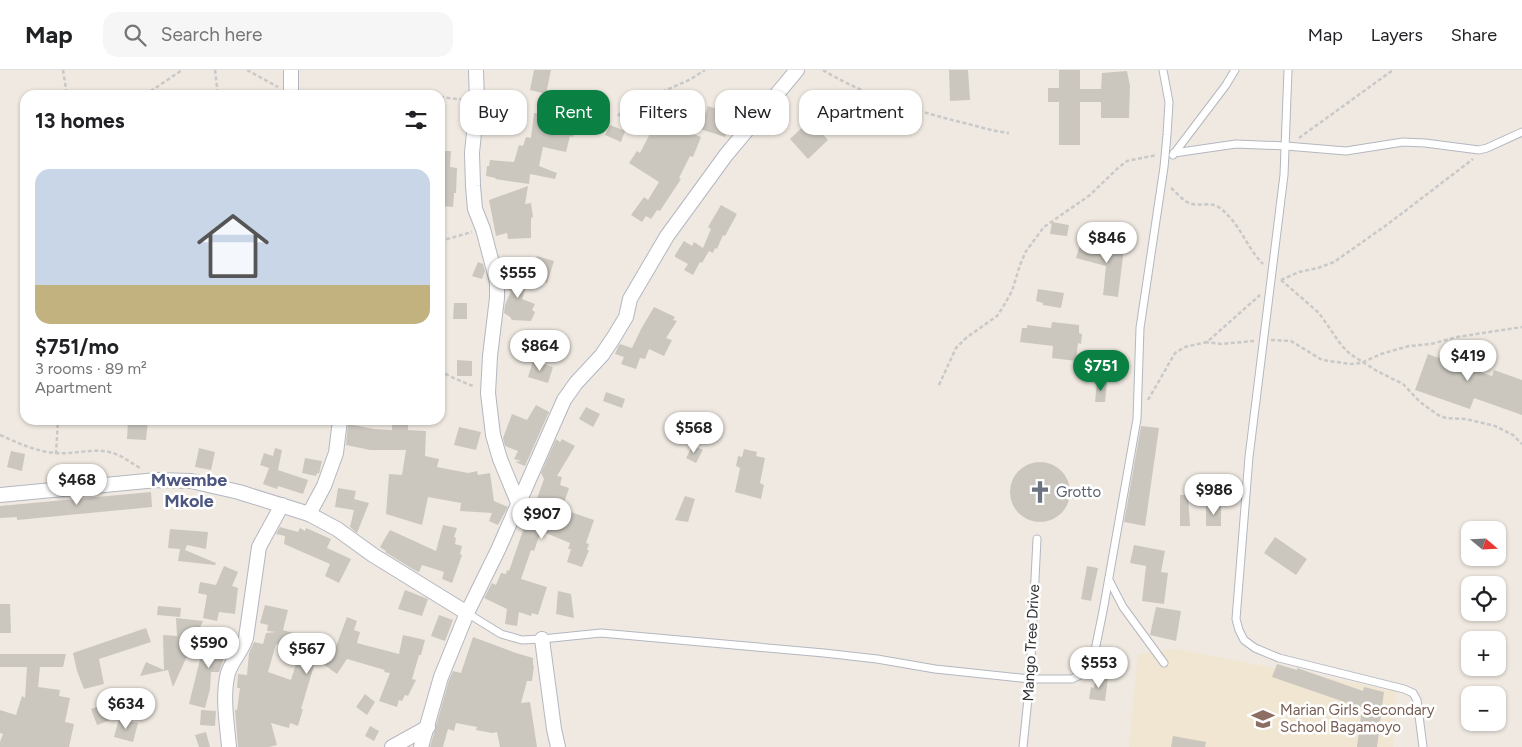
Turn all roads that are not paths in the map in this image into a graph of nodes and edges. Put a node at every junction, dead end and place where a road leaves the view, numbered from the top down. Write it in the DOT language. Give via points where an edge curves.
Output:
graph roads {
  1 [pos="291,70"];
  2 [pos="476,70"];
  3 [pos="797,70"];
  4 [pos="1163,70"];
  5 [pos="1234,70"];
  6 [pos="1288,70"];
  7 [pos="290,90"];
  8 [pos="1522,132"];
  9 [pos="1289,146"];
  10 [pos="1174,153"];
  11 [pos="1164,167"];
  12 [pos="339,425"];
  13 [pos="0,495"];
  14 [pos="282,505"];
  15 [pos="518,505"];
  16 [pos="309,514"];
  17 [pos="1037,539"];
  18 [pos="1109,580"];
  19 [pos="467,613"];
  20 [pos="542,639"];
  21 [pos="1164,664"];
  22 [pos="1030,680"];
  23 [pos="428,727"];
  24 [pos="229,747"];
  25 [pos="392,747"];
  26 [pos="421,747"];
  27 [pos="558,747"];
  28 [pos="1023,747"];
  29 [pos="1423,747"];
  1 -- 7 [label="street"];
  2 -- 15 [label="street" via="477,102 472,153 475,209 497,282 488,393 493,435"];
  3 -- 15 [label="street" via="726,154 667,236 630,300 626,317 614,337 564,400"];
  4 -- 11 [label="lane" via="1169,102"];
  5 -- 10 [label="lane"];
  6 -- 9 [label="lane"];
  8 -- 9 [label="lane" via="1487,148 1410,142 1346,151"];
  9 -- 10 [label="lane" via="1223,145"];
  9 -- 29 [label="lane" via="1249,457 1236,619 1244,640 1255,648 1279,658 1413,693 1417,700"];
  10 -- 11 [label="lane"];
  11 -- 18 [label="lane" via="1140,328 1137,419"];
  12 -- 16 [label="street" via="336,453"];
  13 -- 14 [label="street" via="157,480 191,481"];
  14 -- 16 [label="street"];
  14 -- 24 [label="street" via="260,548 246,638 228,674"];
  15 -- 19 [label="street"];
  16 -- 19 [label="street"];
  17 -- 22 [label="lane, Mango Tree Drive"];
  18 -- 21 [label="lane" via="1123,607"];
  18 -- 22 [label="lane" via="1094,660 1086,672 1072,679"];
  19 -- 20 [label="lane" via="511,638"];
  19 -- 23 [label="street" via="441,677"];
  20 -- 22 [label="lane" via="601,633 666,638 842,655"];
  20 -- 27 [label="street"];
  22 -- 28 [label="lane, Mango Tree Drive"];
  23 -- 25 [label="street"];
  23 -- 26 [label="street"];
}
